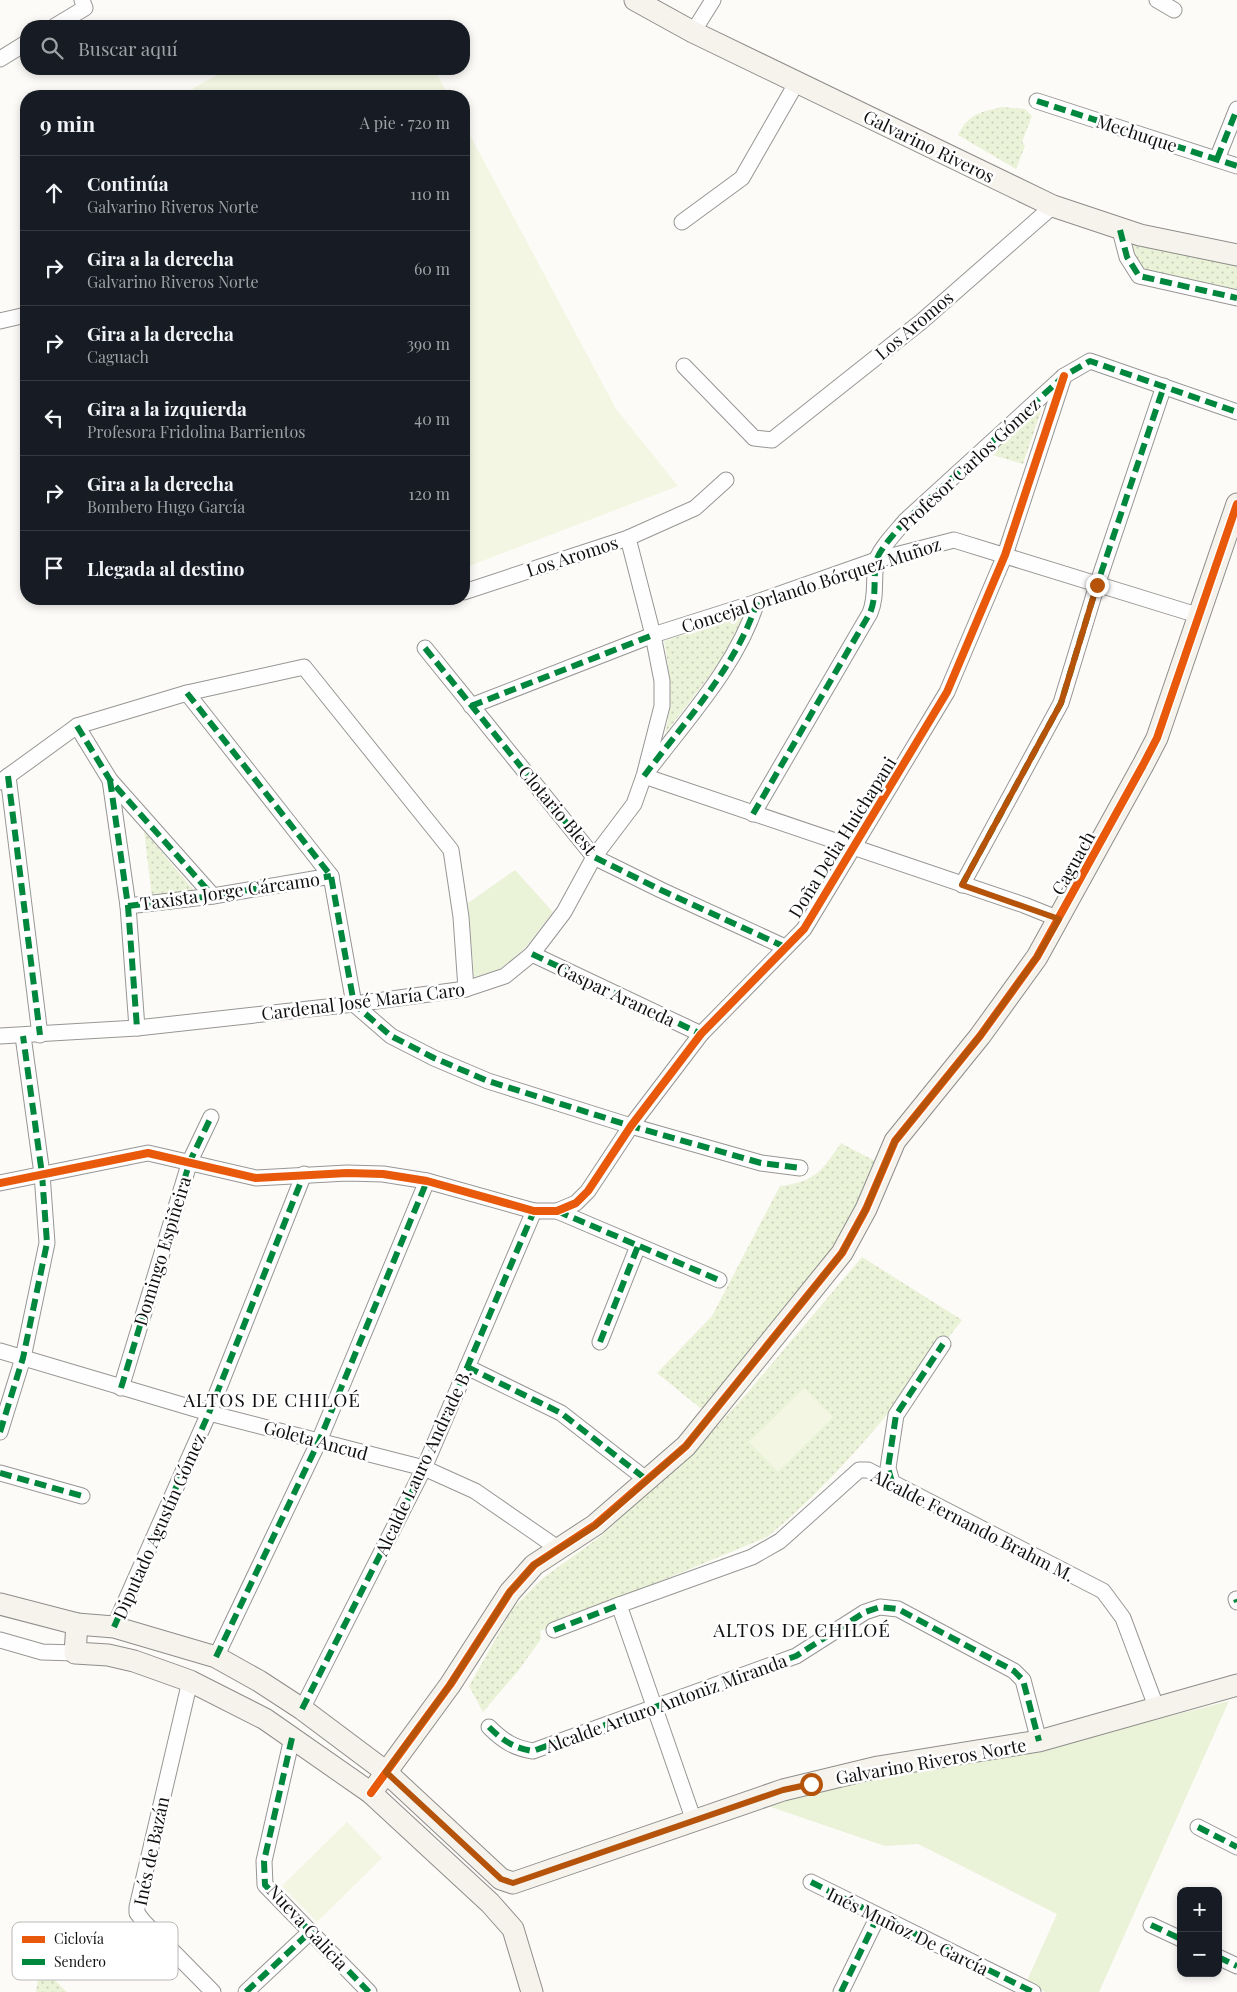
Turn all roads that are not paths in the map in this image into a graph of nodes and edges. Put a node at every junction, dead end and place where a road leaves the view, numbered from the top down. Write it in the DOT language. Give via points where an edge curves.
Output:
graph roads {
  1 [pos="635,0"];
  2 [pos="713,0"];
  3 [pos="1156,0"];
  4 [pos="84,4"];
  5 [pos="1174,10"];
  6 [pos="62,20"];
  7 [pos="693,32"];
  8 [pos="20,46"];
  9 [pos="0,58"];
  10 [pos="796,82"];
  11 [pos="1037,102"];
  12 [pos="1237,109"];
  13 [pos="1218,159"];
  14 [pos="1237,166"];
  15 [pos="1053,206"];
  16 [pos="682,222"];
  17 [pos="1120,230"];
  18 [pos="1237,255"];
  19 [pos="1237,298"];
  20 [pos="20,316"];
  21 [pos="0,321"];
  22 [pos="684,366"];
  23 [pos="1064,376"];
  24 [pos="1164,386"];
  25 [pos="1237,412"];
  26 [pos="726,480"];
  27 [pos="1237,504"];
  28 [pos="628,538"];
  29 [pos="1005,555"];
  30 [pos="876,560"];
  31 [pos="1097,585"];
  32 [pos="470,590"];
  33 [pos="757,602"];
  34 [pos="1198,615"];
  35 [pos="654,634"];
  36 [pos="425,648"];
  37 [pos="187,693"];
  38 [pos="471,706"];
  39 [pos="77,726"];
  40 [pos="644,776"];
  41 [pos="4,779"];
  42 [pos="110,780"];
  43 [pos="752,814"];
  44 [pos="854,848"];
  45 [pos="594,857"];
  46 [pos="332,876"];
  47 [pos="962,885"];
  48 [pos="213,896"];
  49 [pos="128,906"];
  50 [pos="1059,919"];
  51 [pos="785,947"];
  52 [pos="532,954"];
  53 [pos="466,990"];
  54 [pos="354,1004"];
  55 [pos="137,1028"];
  56 [pos="701,1034"];
  57 [pos="40,1035"];
  58 [pos="0,1036"];
  59 [pos="23,1036"];
  60 [pos="211,1117"];
  61 [pos="632,1126"];
  62 [pos="190,1161"];
  63 [pos="800,1168"];
  64 [pos="42,1174"];
  65 [pos="304,1174"];
  66 [pos="427,1181"];
  67 [pos="0,1183"];
  68 [pos="534,1211"];
  69 [pos="557,1211"];
  70 [pos="638,1246"];
  71 [pos="719,1280"];
  72 [pos="600,1342"];
  73 [pos="943,1344"];
  74 [pos="0,1351"];
  75 [pos="23,1358"];
  76 [pos="467,1367"];
  77 [pos="121,1388"];
  78 [pos="209,1413"];
  79 [pos="0,1432"];
  80 [pos="318,1441"];
  81 [pos="424,1468"];
  82 [pos="0,1473"];
  83 [pos="647,1480"];
  84 [pos="892,1482"];
  85 [pos="82,1496"];
  86 [pos="559,1549"];
  87 [pos="0,1604"];
  88 [pos="619,1606"];
  89 [pos="77,1624"];
  90 [pos="114,1627"];
  91 [pos="554,1630"];
  92 [pos="0,1640"];
  93 [pos="75,1653"];
  94 [pos="216,1657"];
  95 [pos="190,1681"];
  96 [pos="1237,1685"];
  97 [pos="654,1707"];
  98 [pos="302,1709"];
  99 [pos="1156,1709"];
  100 [pos="489,1727"];
  101 [pos="292,1738"];
  102 [pos="1039,1742"];
  103 [pos="386,1772"];
  104 [pos="371,1793"];
  105 [pos="694,1821"];
  106 [pos="1198,1827"];
  107 [pos="1237,1847"];
  108 [pos="811,1882"];
  109 [pos="878,1916"];
  110 [pos="144,1922"];
  111 [pos="1150,1925"];
  112 [pos="311,1931"];
  113 [pos="1177,1937"];
  114 [pos="178,1956"];
  115 [pos="1222,1959"];
  116 [pos="1237,1966"];
  117 [pos="213,1992"];
  118 [pos="246,1992"];
  119 [pos="369,1992"];
  120 [pos="532,1992"];
  121 [pos="841,1992"];
  122 [pos="1033,1992"];
  1 -- 7 [label="street, Galvarino Riveros"];
  2 -- 7 [label="street"];
  3 -- 5 [label="street"];
  4 -- 6 [label="street"];
  7 -- 10 [label="street, Galvarino Riveros"];
  8 -- 9 [label="street"];
  10 -- 15 [label="street, Galvarino Riveros"];
  10 -- 16 [label="street" via="742,178"];
  11 -- 13 [label="street, Mechuque"];
  12 -- 13 [label="street"];
  13 -- 14 [label="street, Mechuque"];
  15 -- 17 [label="street, Galvarino Riveros"];
  15 -- 22 [label="street, Los Aromos" via="922,321 772,440 754,438"];
  17 -- 18 [label="street, Galvarino Riveros"];
  17 -- 19 [label="street" via="1127,257 1139,276"];
  20 -- 21 [label="street"];
  23 -- 24 [label="street, Profesor Carlos Gómez" via="1090,361"];
  23 -- 29 [label="street, Doña Delia Huichapani"];
  23 -- 30 [label="street, Profesor Carlos Gómez" via="905,521"];
  24 -- 25 [label="street, Profesor Carlos Gómez"];
  24 -- 31 [label="street"];
  26 -- 28 [label="street, Los Aromos" via="695,508"];
  27 -- 34 [label="street, Caguach"];
  28 -- 32 [label="street, Los Aromos"];
  28 -- 35 [label="street, Cardenal José María Caro"];
  29 -- 30 [label="street, Concejal Orlando Bórquez Muñoz" via="954,540"];
  29 -- 31 [label="street, Concejal Orlando Bórquez Muñoz"];
  29 -- 44 [label="street, Doña Delia Huichapani" via="947,692"];
  30 -- 33 [label="street, Concejal Orlando Bórquez Muñoz"];
  30 -- 43 [label="street" via="876,594 870,613"];
  31 -- 34 [label="street, Concejal Orlando Bórquez Muñoz"];
  31 -- 47 [label="street" via="1061,703"];
  33 -- 35 [label="street, Concejal Orlando Bórquez Muñoz"];
  33 -- 40 [label="street" via="738,648"];
  34 -- 50 [label="street, Caguach" via="1157,738"];
  35 -- 38 [label="street, Concejal Orlando Bórquez Muñoz"];
  35 -- 40 [label="street, Cardenal José María Caro" via="662,681 662,706"];
  36 -- 38 [label="street, Clotario Blest"];
  37 -- 39 [label="street"];
  37 -- 46 [label="street"];
  37 -- 53 [label="street" via="304,667 451,850 461,917"];
  38 -- 45 [label="street, Clotario Blest"];
  39 -- 41 [label="street"];
  39 -- 42 [label="street"];
  40 -- 43 [label="street"];
  40 -- 45 [label="street, Cardenal José María Caro" via="634,804"];
  41 -- 57 [label="street"];
  42 -- 48 [label="street"];
  42 -- 49 [label="street"];
  43 -- 44 [label="street"];
  44 -- 47 [label="street"];
  44 -- 51 [label="street, Doña Delia Huichapani" via="804,929"];
  45 -- 51 [label="street, Clotario Blest"];
  45 -- 52 [label="street, Cardenal José María Caro" via="564,912"];
  46 -- 48 [label="street, Taxista Jorge Cárcamo"];
  46 -- 54 [label="street"];
  47 -- 50 [label="street"];
  48 -- 49 [label="street, Taxista Jorge Cárcamo"];
  49 -- 55 [label="street"];
  50 -- 83 [label="street, Caguach" via="1037,957 980,1036 895,1141 866,1209 842,1253 686,1446"];
  51 -- 56 [label="street, Doña Delia Huichapani"];
  52 -- 53 [label="street, Cardenal José María Caro" via="505,976"];
  52 -- 56 [label="street, Gaspar Araneda"];
  53 -- 54 [label="street, Cardenal José María Caro"];
  54 -- 55 [label="street, Cardenal José María Caro"];
  54 -- 61 [label="street" via="391,1036 434,1058 488,1081"];
  55 -- 57 [label="street, Cardenal José María Caro"];
  56 -- 61 [label="street, Doña Delia Huichapani"];
  57 -- 59 [label="street, Cardenal José María Caro"];
  58 -- 59 [label="street, Cardenal José María Caro"];
  59 -- 64 [label="street"];
  60 -- 62 [label="street, Domingo Espiñeira"];
  61 -- 63 [label="street" via="761,1163"];
  61 -- 69 [label="street, Doña Delia Huichapani" via="588,1191 576,1203"];
  62 -- 64 [label="street" via="148,1153"];
  62 -- 65 [label="street" via="256,1178"];
  62 -- 77 [label="street, Domingo Espiñeira"];
  64 -- 67 [label="street"];
  64 -- 75 [label="street" via="48,1243"];
  65 -- 66 [label="street" via="383,1174"];
  65 -- 78 [label="street, Diputado Agustín Gómez"];
  66 -- 68 [label="street"];
  66 -- 80 [label="street"];
  68 -- 69 [label="street"];
  68 -- 76 [label="street, Alcalde Lauro Andrade B."];
  69 -- 70 [label="street"];
  70 -- 71 [label="street"];
  70 -- 72 [label="street"];
  73 -- 84 [label="street" via="896,1415 888,1468"];
  74 -- 75 [label="street, Goleta Ancud"];
  75 -- 77 [label="street, Goleta Ancud"];
  75 -- 79 [label="street"];
  76 -- 81 [label="street, Alcalde Lauro Andrade B."];
  76 -- 83 [label="street" via="561,1413"];
  77 -- 78 [label="street, Goleta Ancud"];
  78 -- 80 [label="street, Goleta Ancud"];
  78 -- 90 [label="street, Diputado Agustín Gómez"];
  80 -- 81 [label="street, Goleta Ancud"];
  80 -- 94 [label="street"];
  81 -- 86 [label="street, Goleta Ancud" via="475,1491"];
  81 -- 98 [label="street, Alcalde Lauro Andrade B."];
  82 -- 85 [label="street"];
  83 -- 86 [label="street, Caguach" via="595,1526"];
  84 -- 88 [label="street, Alcalde Fernando Brahm M." via="868,1470 859,1470 780,1541 752,1557"];
  84 -- 99 [label="street, Alcalde Fernando Brahm M." via="1103,1591 1124,1618"];
  86 -- 103 [label="street, Caguach" via="534,1565 510,1592 450,1685"];
  87 -- 89 [label="street, Galvarino Riveros Norte"];
  88 -- 91 [label="street"];
  88 -- 97 [label="street"];
  89 -- 90 [label="street, Galvarino Riveros Norte"];
  89 -- 93 [label="street"];
  90 -- 94 [label="street, Galvarino Riveros Norte"];
  92 -- 93 [label="street" via="42,1652"];
  93 -- 95 [label="street" via="134,1661"];
  94 -- 98 [label="street, Galvarino Riveros Norte"];
  95 -- 101 [label="street" via="265,1719"];
  95 -- 110 [label="street, Inés de Bazán" via="137,1907"];
  96 -- 99 [label="street, Galvarino Riveros Norte"];
  97 -- 100 [label="street, Alcalde Arturo Antoniz Miranda" via="533,1751 504,1742"];
  97 -- 102 [label="street, Alcalde Arturo Antoniz Miranda" via="796,1656 865,1612 880,1607 898,1609 1014,1671 1023,1680"];
  97 -- 105 [label="street"];
  98 -- 103 [label="street, Galvarino Riveros Norte"];
  99 -- 102 [label="street, Galvarino Riveros Norte"];
  101 -- 104 [label="street"];
  101 -- 112 [label="street, Nueva Galicia" via="264,1861 265,1885"];
  102 -- 105 [label="street, Galvarino Riveros Norte" via="878,1767 783,1790"];
  103 -- 104 [label="street, Caguach"];
  103 -- 105 [label="street, Galvarino Riveros Norte" via="507,1882 522,1881"];
  104 -- 120 [label="street" via="490,1903 513,1929"];
  106 -- 107 [label="street"];
  108 -- 109 [label="street, Inés Muñoz De García"];
  109 -- 121 [label="street"];
  109 -- 122 [label="street, Inés Muñoz De García"];
  111 -- 113 [label="street"];
  112 -- 118 [label="street"];
  112 -- 119 [label="street, Nueva Galicia"];
  114 -- 117 [label="street, Inés de Bazán"];
  115 -- 116 [label="street"];
}
